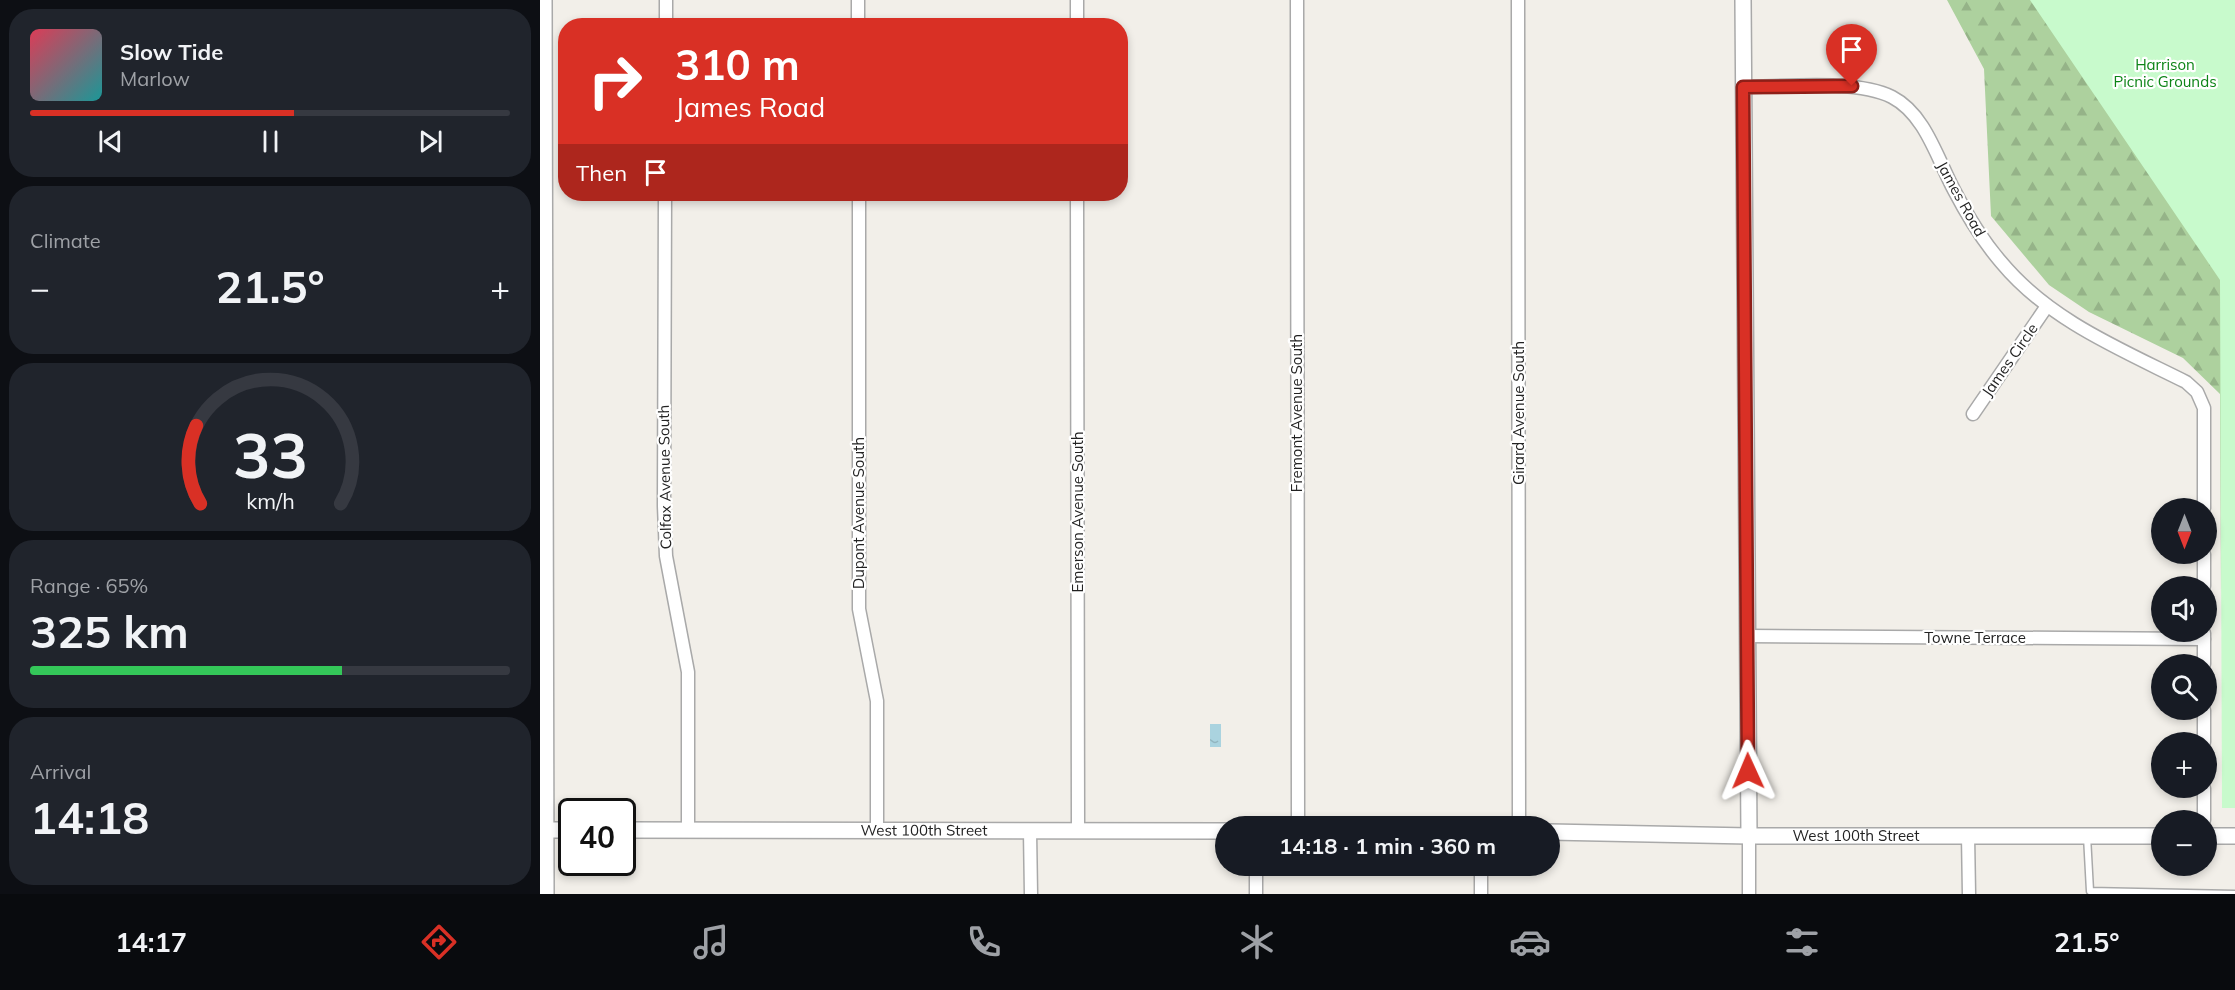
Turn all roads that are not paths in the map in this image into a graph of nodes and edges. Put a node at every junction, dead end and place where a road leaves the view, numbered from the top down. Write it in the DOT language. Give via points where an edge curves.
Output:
graph roads {
  1 [pos="544,0"];
  2 [pos="666,0"];
  3 [pos="858,0"];
  4 [pos="1077,0"];
  5 [pos="1297,0"];
  6 [pos="1518,0"];
  7 [pos="1743,0"];
  8 [pos="666,18"];
  9 [pos="858,18"];
  10 [pos="1077,18"];
  11 [pos="1743,87"];
  12 [pos="665,201"];
  13 [pos="859,201"];
  14 [pos="1077,201"];
  15 [pos="2047,306"];
  16 [pos="1973,414"];
  17 [pos="2204,498"];
  18 [pos="2151,635"];
  19 [pos="1747,636"];
  20 [pos="1298,816"];
  21 [pos="1519,816"];
  22 [pos="546,830"];
  23 [pos="558,830"];
  24 [pos="636,830"];
  25 [pos="688,830"];
  26 [pos="877,831"];
  27 [pos="1030,831"];
  28 [pos="1078,831"];
  29 [pos="1215,831"];
  30 [pos="1560,832"];
  31 [pos="1968,835"];
  32 [pos="2087,835"];
  33 [pos="1749,836"];
  34 [pos="2151,836"];
  35 [pos="2217,836"];
  36 [pos="2235,836"];
  37 [pos="1256,876"];
  38 [pos="1481,876"];
  39 [pos="546,894"];
  40 [pos="1031,894"];
  41 [pos="1256,894"];
  42 [pos="1481,894"];
  43 [pos="1749,894"];
  44 [pos="1969,894"];
  45 [pos="2235,894"];
  1 -- 22 [label="street"];
  2 -- 8 [label="street"];
  3 -- 9 [label="street"];
  4 -- 10 [label="street"];
  5 -- 20 [label="street, Fremont Avenue South"];
  6 -- 21 [label="street, Girard Avenue South"];
  7 -- 11 [label="street"];
  11 -- 15 [label="street, James Road" via="1852,86 1874,89 1894,98 1923,128 1975,229 2002,263"];
  11 -- 19 [label="street"];
  12 -- 25 [label="street, Colfax Avenue South" via="664,506 666,556 688,672"];
  13 -- 26 [label="street, Dupont Avenue South" via="860,609 877,701"];
  14 -- 28 [label="street, Emerson Avenue South"];
  15 -- 16 [label="street, James Circle"];
  15 -- 17 [label="street, James Road" via="2107,343 2186,382 2197,392 2204,408"];
  18 -- 19 [label="street, Towne Terrace"];
  19 -- 33 [label="street"];
  22 -- 23 [label="street"];
  22 -- 39 [label="street"];
  24 -- 25 [label="street, West 100th Street"];
  25 -- 26 [label="street, West 100th Street"];
  26 -- 27 [label="street, West 100th Street"];
  27 -- 28 [label="street, West 100th Street"];
  27 -- 40 [label="street"];
  28 -- 29 [label="street, West 100th Street"];
  30 -- 33 [label="street, West 100th Street"];
  31 -- 32 [label="street, West 100th Street"];
  31 -- 33 [label="street, West 100th Street"];
  31 -- 44 [label="street"];
  32 -- 34 [label="street, West 100th Street"];
  32 -- 45 [label="lane" via="2090,891"];
  33 -- 43 [label="street"];
  35 -- 36 [label="street"];
  37 -- 41 [label="street"];
  38 -- 42 [label="street"];
}
